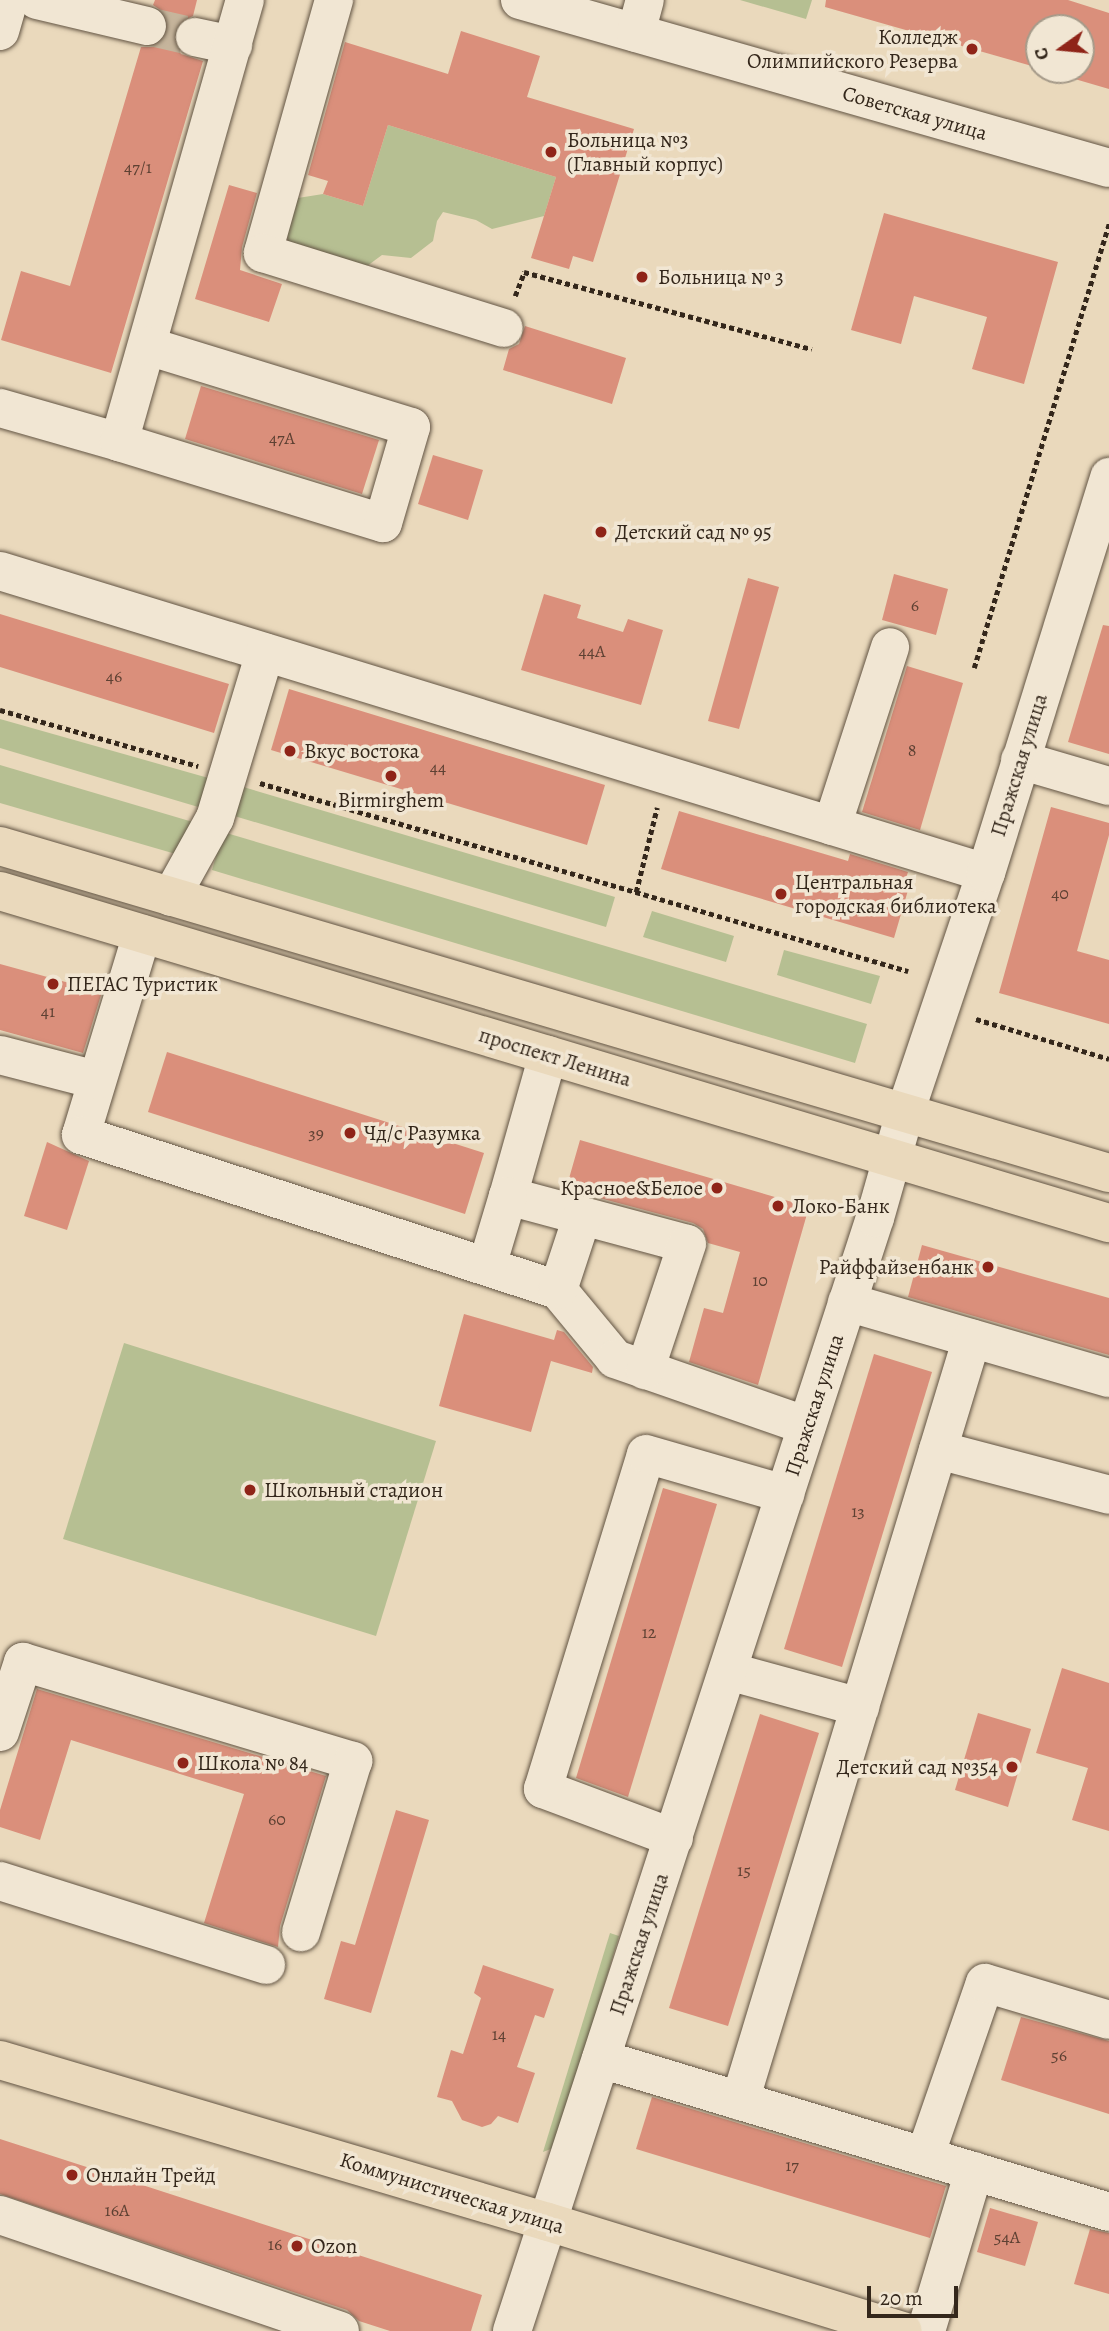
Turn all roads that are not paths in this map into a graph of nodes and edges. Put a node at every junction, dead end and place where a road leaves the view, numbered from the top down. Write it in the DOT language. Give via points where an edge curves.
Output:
graph roads {
  1 [pos="9,0"];
  2 [pos="37,0"];
  3 [pos="245,0"];
  4 [pos="334,0"];
  5 [pos="520,0"];
  6 [pos="641,17"];
  7 [pos="147,26"];
  8 [pos="0,31"];
  9 [pos="195,37"];
  10 [pos="233,45"];
  11 [pos="1109,168"];
  12 [pos="504,328"];
  13 [pos="147,346"];
  14 [pos="0,408"];
  15 [pos="119,442"];
  16 [pos="1108,483"];
  17 [pos="0,571"];
  18 [pos="890,647"];
  19 [pos="265,652"];
  20 [pos="1020,760"];
  21 [pos="1109,786"];
  22 [pos="832,826"];
  23 [pos="0,846"];
  24 [pos="986,873"];
  25 [pos="0,891"];
  26 [pos="171,897"];
  27 [pos="142,934"];
  28 [pos="0,1055"];
  29 [pos="548,1055"];
  30 [pos="97,1080"];
  31 [pos="905,1113"];
  32 [pos="893,1158"];
  33 [pos="1109,1173"];
  34 [pos="508,1196"];
  35 [pos="582,1217"];
  36 [pos="1109,1223"];
  37 [pos="487,1266"];
  38 [pos="558,1290"];
  39 [pos="847,1302"];
  40 [pos="972,1338"];
  41 [pos="645,1370"];
  42 [pos="1109,1378"];
  43 [pos="807,1426"];
  44 [pos="938,1450"];
  45 [pos="785,1494"];
  46 [pos="1109,1494"];
  47 [pos="728,1671"];
  48 [pos="860,1707"];
  49 [pos="0,1732"];
  50 [pos="674,1838"];
  51 [pos="0,1881"];
  52 [pos="301,1932"];
  53 [pos="266,1965"];
  54 [pos="1109,2020"];
  55 [pos="601,2059"];
  56 [pos="0,2060"];
  57 [pos="740,2101"];
  58 [pos="925,2156"];
  59 [pos="974,2171"];
  60 [pos="1109,2212"];
  61 [pos="0,2215"];
  62 [pos="548,2222"];
  63 [pos="340,2331"];
  64 [pos="512,2331"];
  65 [pos="903,2331"];
  66 [pos="926,2331"];
  1 -- 8 [label="street"];
  2 -- 7 [label="street"];
  3 -- 10 [label="street"];
  4 -- 12 [label="street" via="263,253"];
  5 -- 6 [label="street, Советская улица"];
  6 -- 11 [label="street, Советская улица"];
  9 -- 10 [label="street"];
  10 -- 13 [label="street"];
  13 -- 15 [label="street"];
  13 -- 15 [label="street" via="411,427 383,523"];
  14 -- 15 [label="street"];
  16 -- 20 [label="street, Пражская улица"];
  17 -- 19 [label="street"];
  18 -- 22 [label="street"];
  19 -- 22 [label="street"];
  19 -- 26 [label="street" via="215,818"];
  20 -- 21 [label="street"];
  20 -- 24 [label="street, Пражская улица"];
  22 -- 24 [label="street"];
  23 -- 26 [label="main road"];
  24 -- 31 [label="street, Пражская улица"];
  25 -- 27 [label="main road, проспект Ленина"];
  26 -- 31 [label="main road"];
  27 -- 29 [label="main road, проспект Ленина"];
  27 -- 30 [label="street"];
  28 -- 30 [label="street"];
  29 -- 32 [label="main road, проспект Ленина"];
  29 -- 34 [label="street"];
  30 -- 37 [label="street" via="81,1136"];
  31 -- 32 [label="street, Пражская улица"];
  31 -- 33 [label="main road"];
  32 -- 36 [label="main road, проспект Ленина"];
  32 -- 39 [label="street, Пражская улица"];
  34 -- 35 [label="street"];
  34 -- 37 [label="street"];
  35 -- 38 [label="street"];
  35 -- 41 [label="street" via="687,1244"];
  37 -- 38 [label="street"];
  38 -- 41 [label="street" via="615,1359"];
  39 -- 40 [label="street"];
  39 -- 43 [label="street, Пражская улица"];
  40 -- 42 [label="street"];
  40 -- 44 [label="street"];
  41 -- 43 [label="street"];
  43 -- 45 [label="street, Пражская улица"];
  44 -- 46 [label="street"];
  44 -- 48 [label="street"];
  45 -- 47 [label="street, Пражская улица"];
  45 -- 50 [label="street" via="646,1454 543,1789"];
  47 -- 48 [label="street"];
  47 -- 50 [label="street, Пражская улица"];
  48 -- 57 [label="street"];
  49 -- 52 [label="street" via="23,1662 353,1761"];
  50 -- 55 [label="street, Пражская улица"];
  51 -- 53 [label="street"];
  54 -- 58 [label="street" via="985,1983"];
  55 -- 57 [label="street"];
  55 -- 62 [label="street, Пражская улица"];
  56 -- 62 [label="main road, Коммунистическая улица"];
  57 -- 58 [label="street"];
  58 -- 59 [label="street"];
  59 -- 60 [label="street"];
  59 -- 66 [label="street"];
  61 -- 63 [label="street"];
  62 -- 64 [label="street, Пражская улица"];
  62 -- 65 [label="main road, Коммунистическая улица"];
}
